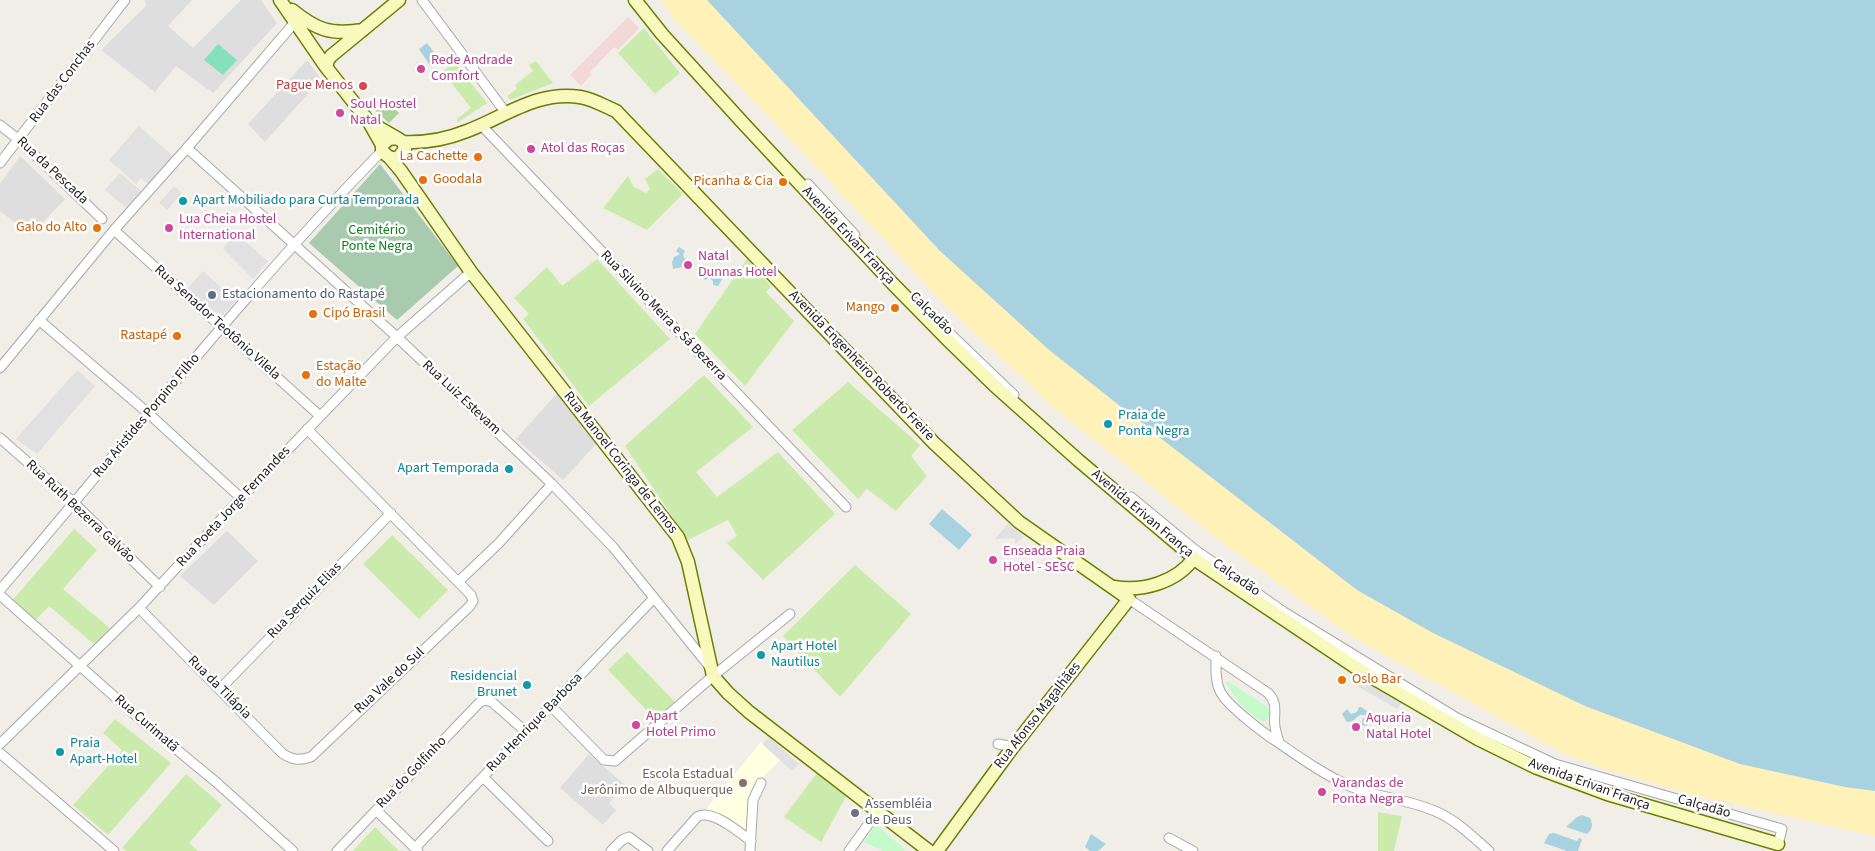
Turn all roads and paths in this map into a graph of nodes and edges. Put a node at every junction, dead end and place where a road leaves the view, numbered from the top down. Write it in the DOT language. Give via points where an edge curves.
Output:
graph roads {
  1 [pos="125,0"];
  2 [pos="280,0"];
  3 [pos="400,0"];
  4 [pos="422,0"];
  5 [pos="635,0"];
  6 [pos="642,0"];
  7 [pos="295,22"];
  8 [pos="364,30"];
  9 [pos="326,67"];
  10 [pos="506,113"];
  11 [pos="369,122"];
  12 [pos="0,125"];
  13 [pos="481,125"];
  14 [pos="19,140"];
  15 [pos="400,140"];
  16 [pos="187,148"];
  17 [pos="389,153"];
  18 [pos="0,162"];
  19 [pos="102,219"];
  20 [pos="114,230"];
  21 [pos="295,244"];
  22 [pos="471,272"];
  23 [pos="39,320"];
  24 [pos="222,327"];
  25 [pos="397,337"];
  26 [pos="0,368"];
  27 [pos="148,414"];
  28 [pos="320,416"];
  29 [pos="307,429"];
  30 [pos="0,438"];
  31 [pos="552,484"];
  32 [pos="241,498"];
  33 [pos="74,503"];
  34 [pos="846,507"];
  35 [pos="391,513"];
  36 [pos="1194,558"];
  37 [pos="458,582"];
  38 [pos="160,587"];
  39 [pos="1111,587"];
  40 [pos="0,590"];
  41 [pos="0,594"];
  42 [pos="654,598"];
  43 [pos="1129,599"];
  44 [pos="140,608"];
  45 [pos="790,614"];
  46 [pos="1216,656"];
  47 [pos="81,667"];
  48 [pos="713,673"];
  49 [pos="220,689"];
  50 [pos="551,706"];
  51 [pos="526,732"];
  52 [pos="1279,743"];
  53 [pos="0,744"];
  54 [pos="998,744"];
  55 [pos="1014,747"];
  56 [pos="0,753"];
  57 [pos="302,760"];
  58 [pos="484,777"];
  59 [pos="761,783"];
  60 [pos="377,811"];
  61 [pos="878,811"];
  62 [pos="1170,838"];
  63 [pos="548,841"];
  64 [pos="751,841"];
  65 [pos="1778,844"];
  66 [pos="109,849"];
  67 [pos="417,849"];
  68 [pos="854,850"];
  69 [pos="293,851"];
  70 [pos="337,851"];
  71 [pos="612,851"];
  72 [pos="648,851"];
  73 [pos="667,851"];
  74 [pos="750,851"];
  75 [pos="929,851"];
  76 [pos="936,851"];
  77 [pos="1193,851"];
  78 [pos="1489,851"];
  1 -- 14 [label="street, Rua das Conchas"];
  2 -- 7 [label="street"];
  2 -- 8 [label="street" via="317,28 341,32"];
  3 -- 8 [label="street"];
  4 -- 10 [label="street"];
  5 -- 36 [label="street, Avenida Erivan França" via="743,124 948,340 1078,460"];
  6 -- 65 [label="street, Calçadão" via="752,125 940,324 1089,463 1194,549 1284,612 1456,718 1555,764 1782,829"];
  7 -- 9 [label="street"];
  7 -- 16 [label="street"];
  8 -- 9 [label="street" via="331,56"];
  9 -- 11 [label="street"];
  10 -- 13 [label="street, Avenida Engenheiro Roberto Freire"];
  10 -- 39 [label="street, Avenida Engenheiro Roberto Freire" via="534,101 567,96 582,97 616,111 934,443 1019,522"];
  11 -- 15 [label="street"];
  11 -- 17 [label="street, Rua Manoel Coringa de Lemos"];
  12 -- 14 [label="street, Rua da Pescada"];
  13 -- 15 [label="street, Avenida Engenheiro Roberto Freire" via="452,137 417,143"];
  13 -- 34 [label="street, Rua Silvino Meira e Sá Bezerra"];
  14 -- 18 [label="street, Rua das Conchas"];
  14 -- 19 [label="street, Rua da Pescada"];
  15 -- 17 [label="street" via="404,150"];
  15 -- 17 [label="street" via="388,139"];
  16 -- 20 [label="street"];
  16 -- 21 [label="street, Rua Luiz Estevam"];
  17 -- 21 [label="street, Rua Aristides Porpino Filho"];
  17 -- 22 [label="street, Rua Manoel Coringa de Lemos"];
  20 -- 23 [label="street"];
  20 -- 24 [label="street, Rua Senador Teotônio Vilela"];
  21 -- 24 [label="street, Rua Aristides Porpino Filho"];
  21 -- 25 [label="street, Rua Luiz Estevam"];
  22 -- 25 [label="street, Rua Poeta Jorge Fernandes"];
  22 -- 48 [label="street, Rua Manoel Coringa de Lemos" via="678,537 688,562"];
  23 -- 26 [label="street"];
  23 -- 27 [label="street"];
  24 -- 27 [label="street, Rua Aristides Porpino Filho"];
  24 -- 28 [label="street, Rua Senador Teotônio Vilela"];
  25 -- 28 [label="street, Rua Poeta Jorge Fernandes"];
  25 -- 31 [label="street, Rua Luiz Estevam"];
  27 -- 32 [label="street"];
  27 -- 33 [label="street, Rua Aristides Porpino Filho"];
  28 -- 29 [label="street, Rua Poeta Jorge Fernandes"];
  29 -- 32 [label="street, Rua Poeta Jorge Fernandes"];
  29 -- 35 [label="street"];
  30 -- 33 [label="street, Rua Ruth Bezerra Galvão"];
  31 -- 37 [label="street" via="499,543"];
  31 -- 42 [label="street, Rua Luiz Estevam" via="613,547"];
  32 -- 38 [label="street, Rua Poeta Jorge Fernandes"];
  33 -- 38 [label="street, Rua Ruth Bezerra Galvão"];
  33 -- 40 [label="street, Rua Aristides Porpino Filho"];
  35 -- 37 [label="street"];
  35 -- 49 [label="street, Rua Serquiz Elias"];
  36 -- 39 [label="street" via="1186,568 1146,588 1128,590"];
  36 -- 65 [label="street, Avenida Erivan França" via="1361,671 1478,739 1536,768 1616,796"];
  37 -- 57 [label="street, Rua Vale do Sul" via="472,598 470,606 311,757"];
  38 -- 44 [label="street, Rua Poeta Jorge Fernandes"];
  39 -- 43 [label="street"];
  41 -- 47 [label="street, Rua Curimatã"];
  42 -- 48 [label="street, Rua Luiz Estevam"];
  42 -- 50 [label="street, Rua Henrique Barbosa"];
  43 -- 46 [label="street"];
  43 -- 55 [label="street, Rua Afonso Magalhães"];
  44 -- 47 [label="street, Rua Poeta Jorge Fernandes"];
  44 -- 49 [label="street, Rua da Tilápia"];
  45 -- 48 [label="street"];
  46 -- 52 [label="street" via="1217,685 1221,694 1263,734"];
  46 -- 52 [label="street" via="1272,697"];
  47 -- 53 [label="street, Rua Poeta Jorge Fernandes"];
  47 -- 69 [label="street, Rua Curimatã"];
  48 -- 50 [label="street" via="612,762 604,760"];
  48 -- 61 [label="street, Rua Manoel Coringa de Lemos" via="728,693 749,712"];
  49 -- 57 [label="street, Rua da Tilápia" via="282,753"];
  50 -- 51 [label="street, Rua Henrique Barbosa"];
  51 -- 58 [label="street, Rua Henrique Barbosa"];
  51 -- 60 [label="street, Rua do Golfinho" via="490,701 480,702"];
  52 -- 78 [label="street" via="1353,788 1438,812"];
  54 -- 55 [label="street"];
  55 -- 76 [label="street, Rua Afonso Magalhães"];
  56 -- 66 [label="street"];
  58 -- 63 [label="street"];
  58 -- 67 [label="street, Rua Henrique Barbosa"];
  59 -- 64 [label="street" via="753,800"];
  60 -- 67 [label="street"];
  60 -- 70 [label="street, Rua do Golfinho"];
  61 -- 68 [label="street"];
  61 -- 75 [label="street, Rua Manoel Coringa de Lemos"];
  62 -- 77 [label="street"];
  64 -- 73 [label="street" via="711,815 704,814 697,817"];
  64 -- 74 [label="street"];
  71 -- 72 [label="street" via="626,838 634,839"];
}
